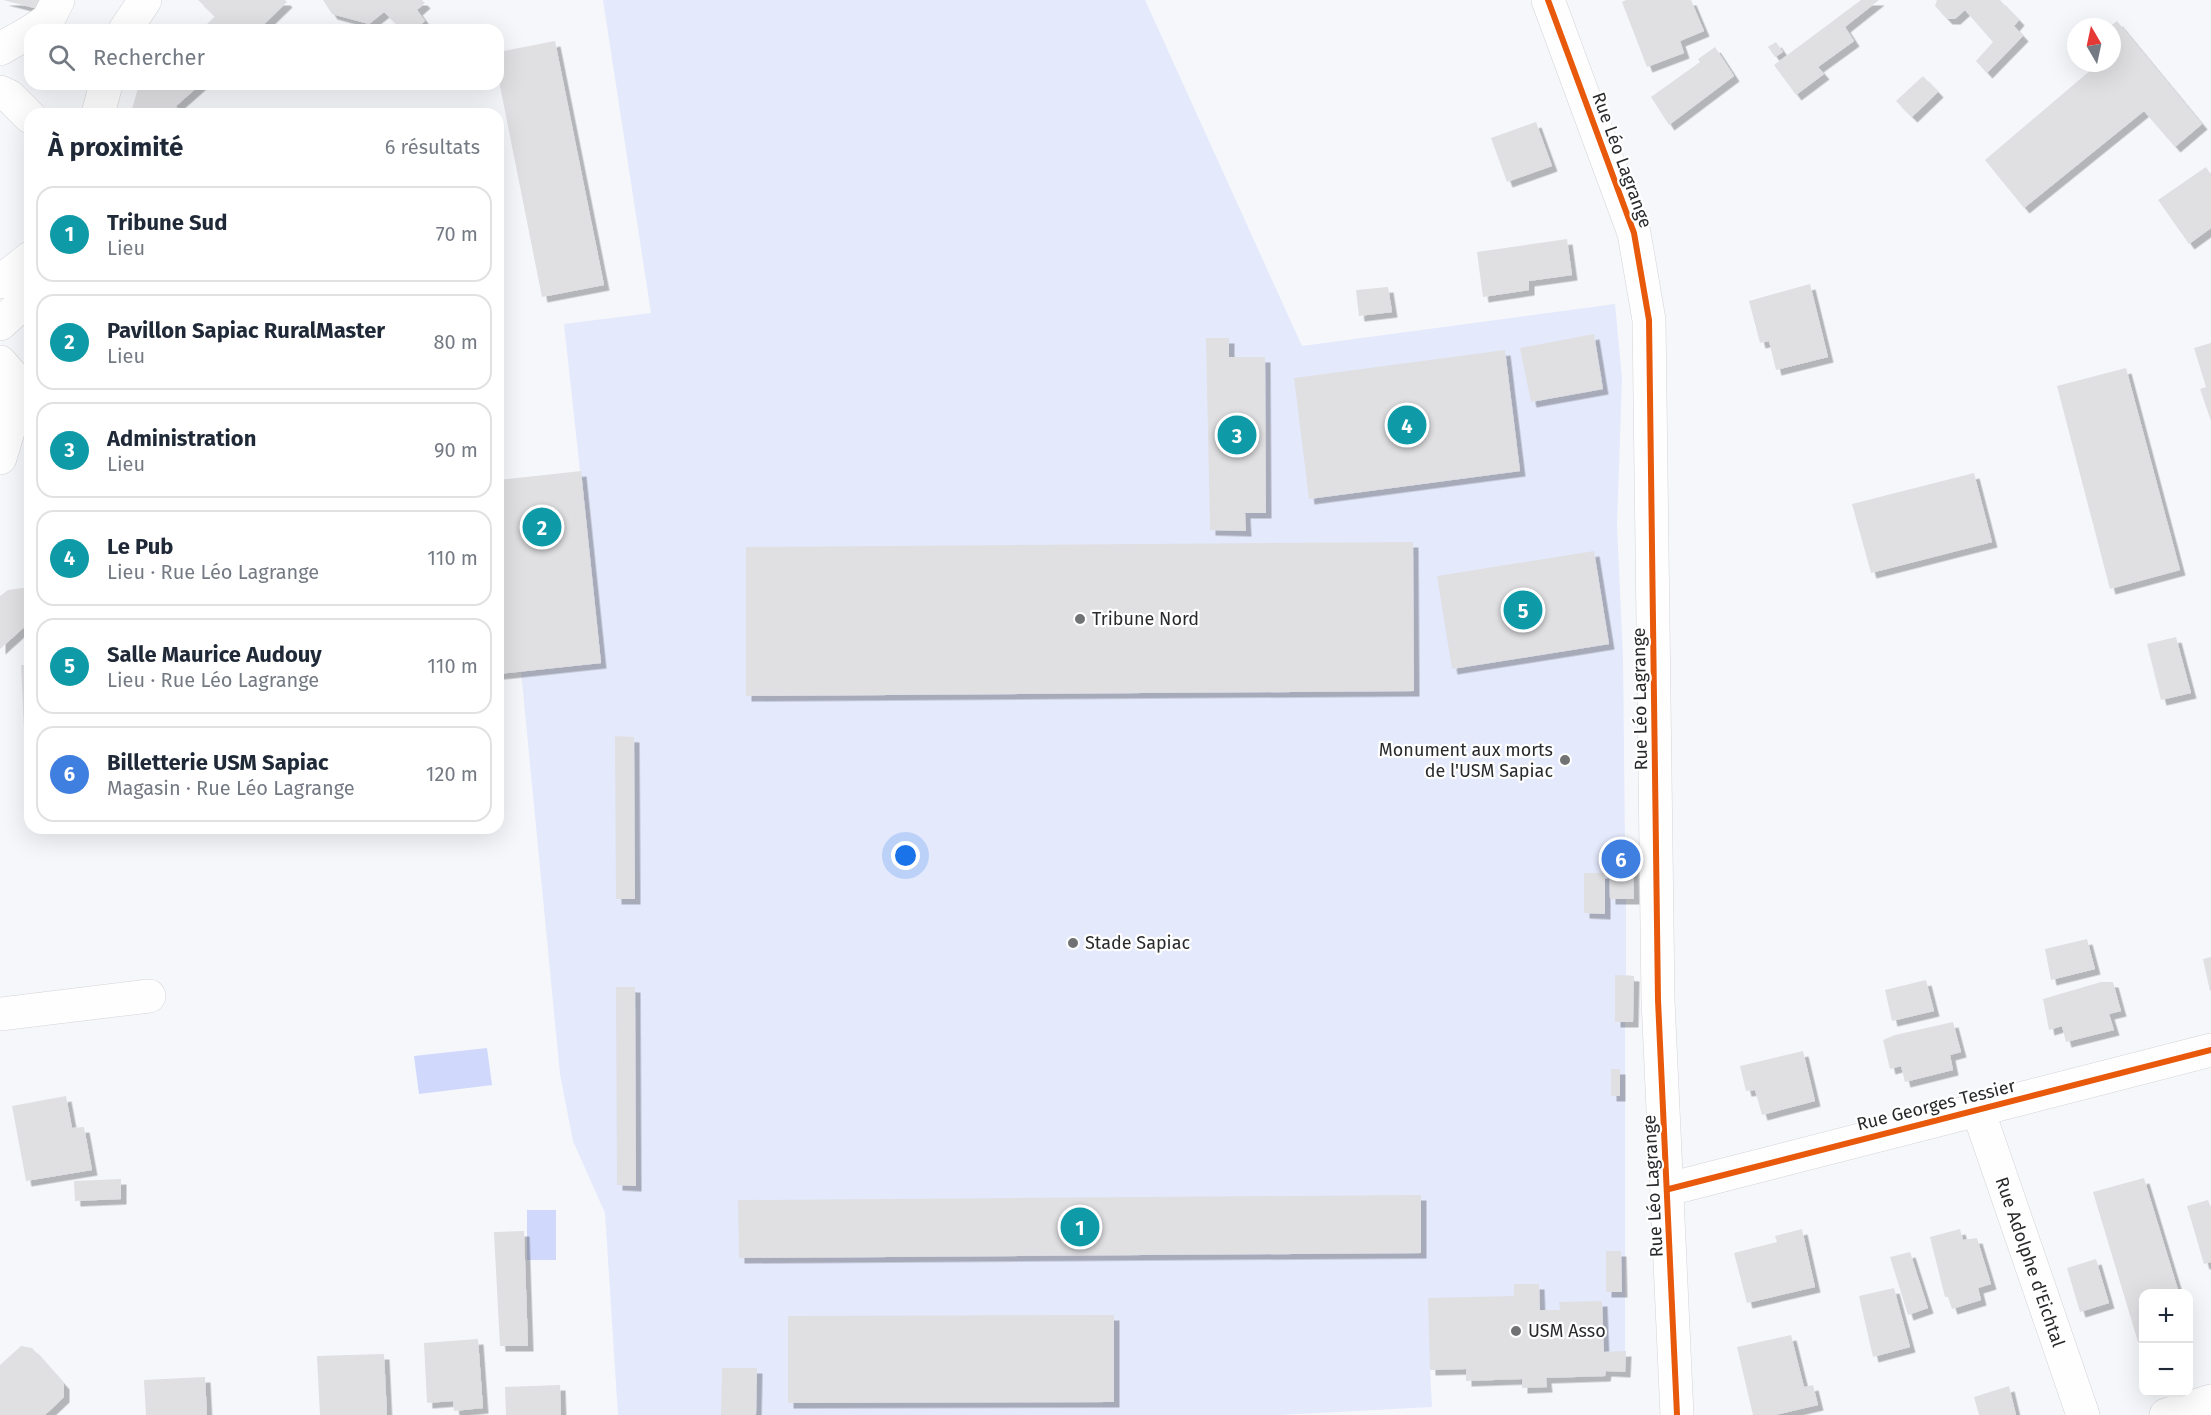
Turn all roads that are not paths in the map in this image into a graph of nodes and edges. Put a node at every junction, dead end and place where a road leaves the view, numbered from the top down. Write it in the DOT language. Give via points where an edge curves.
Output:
graph roads {
  1 [pos="58,0"];
  2 [pos="145,0"];
  3 [pos="1548,0"];
  4 [pos="42,24"];
  5 [pos="129,24"];
  6 [pos="24,36"];
  7 [pos="0,49"];
  8 [pos="104,90"];
  9 [pos="0,92"];
  10 [pos="100,108"];
  11 [pos="24,111"];
  12 [pos="24,263"];
  13 [pos="0,282"];
  14 [pos="24,302"];
  15 [pos="0,324"];
  16 [pos="0,362"];
  17 [pos="0,458"];
  18 [pos="149,996"];
  19 [pos="0,1014"];
  20 [pos="2211,1050"];
  21 [pos="1978,1110"];
  22 [pos="1669,1189"];
  23 [pos="2211,1401"];
  24 [pos="1677,1415"];
  25 [pos="2083,1415"];
  26 [pos="2166,1415"];
  1 -- 4 [label="street"];
  2 -- 5 [label="street"];
  3 -- 22 [label="street, Rue Léo Lagrange" via="1634,233 1649,320 1658,1000"];
  6 -- 7 [label="street"];
  8 -- 10 [label="street"];
  9 -- 11 [label="street"];
  12 -- 13 [label="street"];
  14 -- 15 [label="street"];
  16 -- 17 [label="street" via="14,378 16,405"];
  18 -- 19 [label="street"];
  20 -- 21 [label="street, Rue Georges Tessier"];
  21 -- 22 [label="street, Rue Georges Tessier"];
  21 -- 25 [label="street, Rue Adolphe d'Eichtal"];
  22 -- 24 [label="street, Rue Léo Lagrange"];
  23 -- 26 [label="street"];
}
